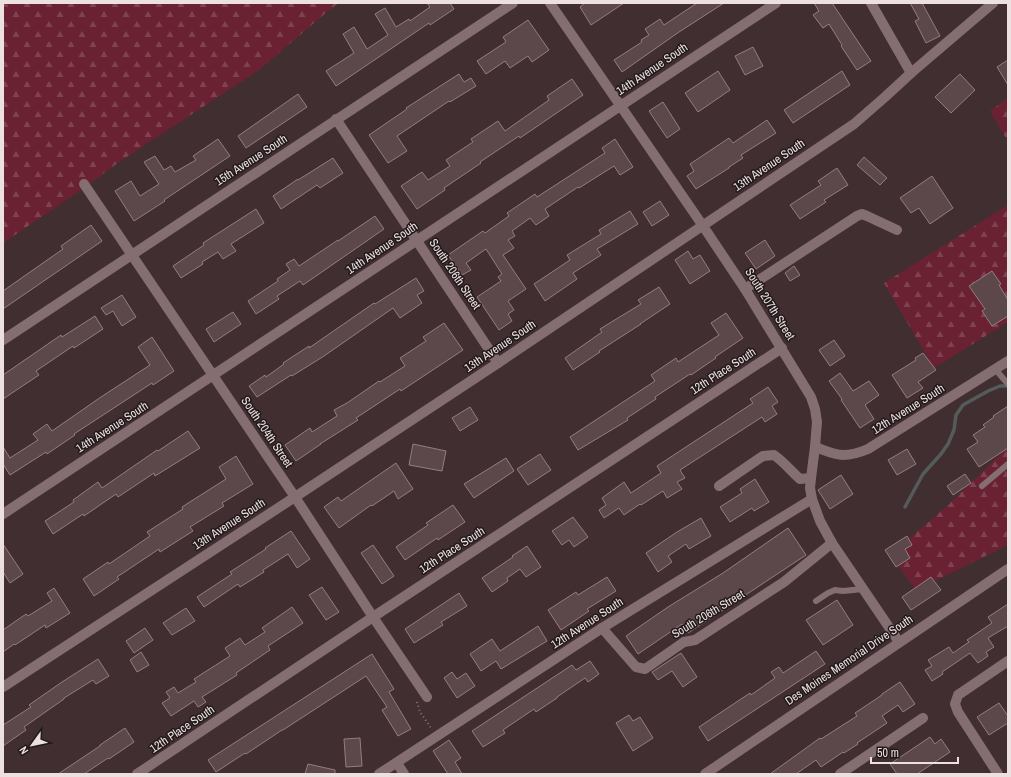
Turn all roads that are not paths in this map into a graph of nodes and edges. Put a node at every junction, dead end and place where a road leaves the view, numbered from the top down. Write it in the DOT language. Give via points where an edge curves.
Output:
graph roads {
  1 [pos="513,3"];
  2 [pos="550,3"];
  3 [pos="776,3"];
  4 [pos="871,3"];
  5 [pos="993,3"];
  6 [pos="911,72"];
  7 [pos="621,106"];
  8 [pos="336,119"];
  9 [pos="84,184"];
  10 [pos="703,226"];
  11 [pos="897,230"];
  12 [pos="416,240"];
  13 [pos="132,254"];
  14 [pos="746,289"];
  15 [pos="3,340"];
  16 [pos="782,348"];
  17 [pos="1008,361"];
  18 [pos="498,363"];
  19 [pos="995,369"];
  20 [pos="213,376"];
  21 [pos="1008,384"];
  22 [pos="815,447"];
  23 [pos="1008,464"];
  24 [pos="811,478"];
  25 [pos="719,486"];
  26 [pos="982,486"];
  27 [pos="295,497"];
  28 [pos="812,500"];
  29 [pos="3,514"];
  30 [pos="832,543"];
  31 [pos="1008,569"];
  32 [pos="863,589"];
  33 [pos="816,601"];
  34 [pos="373,617"];
  35 [pos="602,628"];
  36 [pos="899,642"];
  37 [pos="1008,661"];
  38 [pos="3,687"];
  39 [pos="427,697"];
  40 [pos="923,718"];
  41 [pos="397,763"];
  42 [pos="137,774"];
  43 [pos="379,774"];
  44 [pos="404,774"];
  45 [pos="705,774"];
  46 [pos="840,774"];
  47 [pos="998,774"];
  1 -- 8 [label="street, 15th Avenue South"];
  2 -- 7 [label="street, South 207th Street"];
  3 -- 7 [label="street, 14th Avenue South"];
  4 -- 6 [label="street"];
  5 -- 6 [label="street, 13th Avenue South"];
  6 -- 10 [label="street, 13th Avenue South" via="854,124"];
  7 -- 10 [label="street, South 207th Street"];
  7 -- 12 [label="street, 14th Avenue South"];
  8 -- 12 [label="street, South 206th Street"];
  8 -- 13 [label="street, 15th Avenue South"];
  9 -- 13 [label="street, South 204th Street"];
  10 -- 14 [label="street, South 207th Street"];
  10 -- 18 [label="street, 13th Avenue South"];
  11 -- 14 [label="street" via="862,214"];
  12 -- 18 [label="street, South 206th Street"];
  12 -- 20 [label="street, 14th Avenue South"];
  13 -- 15 [label="street, 15th Avenue South"];
  13 -- 20 [label="street, South 204th Street"];
  14 -- 16 [label="street, South 207th Street"];
  16 -- 22 [label="street, South 207th Street" via="811,397 815,409"];
  16 -- 34 [label="street, 12th Place South"];
  17 -- 19 [label="street, 12th Avenue South"];
  18 -- 27 [label="street, 13th Avenue South"];
  19 -- 21 [label="lane"];
  19 -- 22 [label="street, 12th Avenue South" via="859,453 843,455"];
  20 -- 27 [label="street, South 204th Street"];
  20 -- 29 [label="street, 14th Avenue South"];
  22 -- 24 [label="street, South 207th Street"];
  23 -- 26 [label="lane"];
  24 -- 25 [label="street" via="800,479 774,455 763,456"];
  24 -- 28 [label="street, South 207th Street"];
  27 -- 34 [label="street, South 204th Street"];
  27 -- 38 [label="street, 13th Avenue South"];
  28 -- 30 [label="street, South 207th Street"];
  28 -- 35 [label="street, 12th Avenue South"];
  30 -- 32 [label="street, South 207th Street"];
  30 -- 35 [label="street, South 206th Street" via="784,582 695,640 684,642 646,669 636,667"];
  31 -- 36 [label="street, Des Moines Memorial Drive South"];
  32 -- 33 [label="lane" via="835,590"];
  32 -- 36 [label="street, South 207th Street"];
  34 -- 39 [label="street, South 204th Street"];
  34 -- 42 [label="street, 12th Place South"];
  35 -- 41 [label="street, 12th Avenue South"];
  36 -- 45 [label="street, Des Moines Memorial Drive South"];
  37 -- 47 [label="street" via="958,695 955,704"];
  40 -- 46 [label="street"];
  41 -- 43 [label="street, 12th Avenue South"];
  41 -- 44 [label="street"];
}
